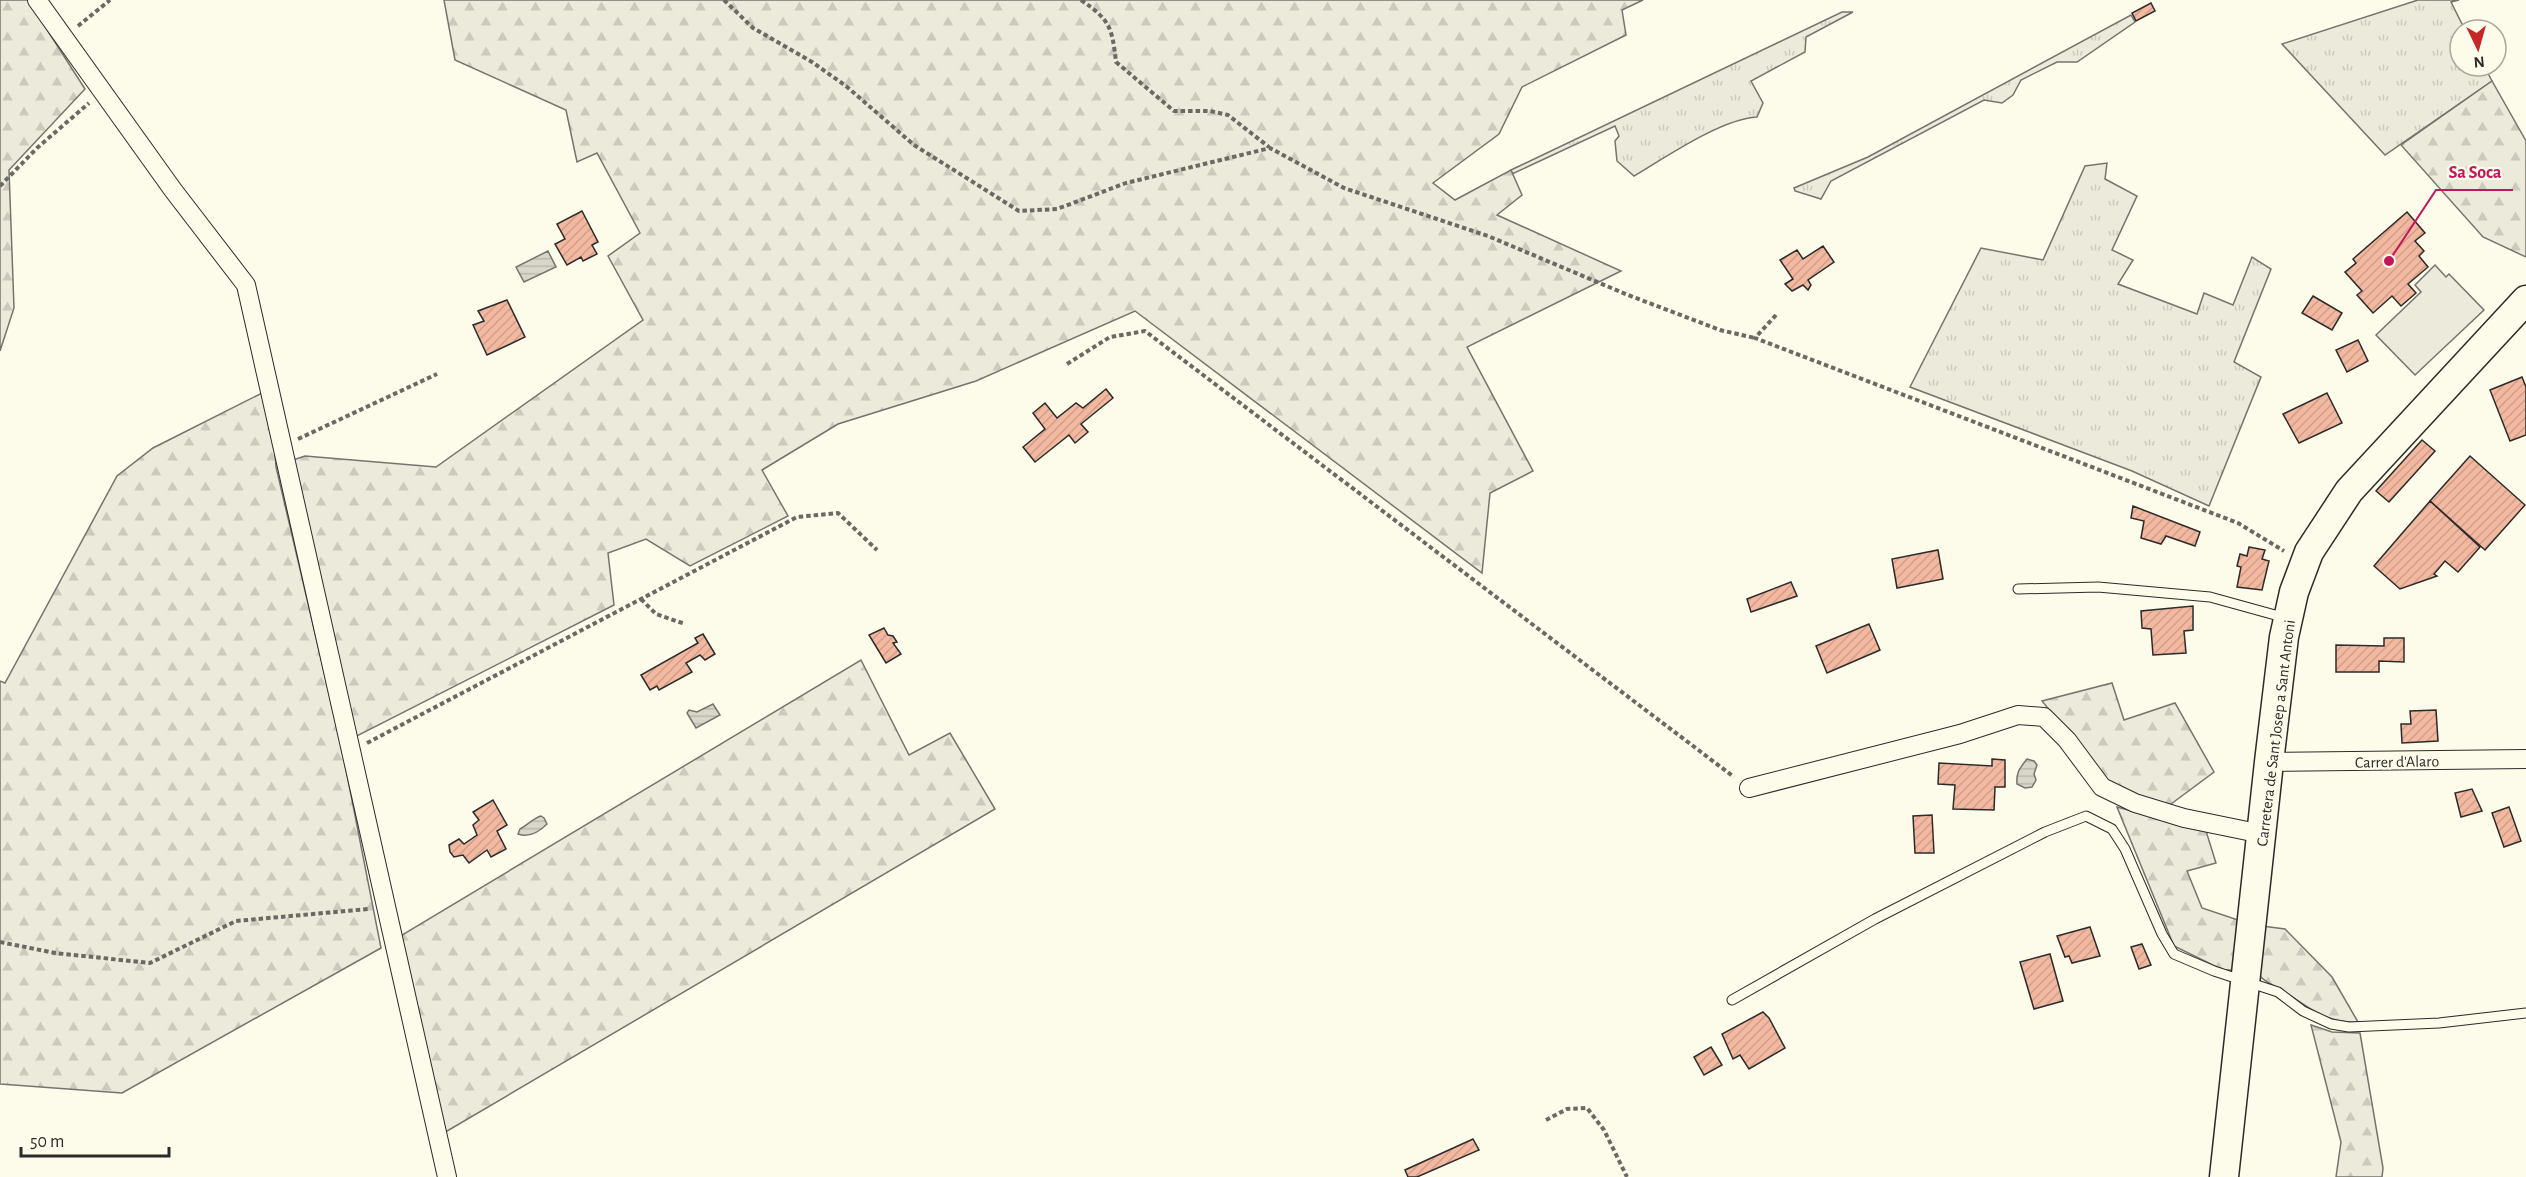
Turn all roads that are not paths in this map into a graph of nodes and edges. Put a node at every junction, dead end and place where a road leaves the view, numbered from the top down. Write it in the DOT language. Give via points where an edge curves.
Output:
graph roads {
  1 [pos="37,0"];
  2 [pos="2526,300"];
  3 [pos="2019,589"];
  4 [pos="2288,618"];
  5 [pos="2526,759"];
  6 [pos="2269,762"];
  7 [pos="1749,788"];
  8 [pos="2262,834"];
  9 [pos="2246,982"];
  10 [pos="1731,1000"];
  11 [pos="2526,1013"];
  12 [pos="447,1177"];
  13 [pos="2224,1177"];
  1 -- 12 [label="street" via="246,285"];
  2 -- 4 [label="main road, Carretera de Sant Josep a Sant Antoni" via="2349,491 2305,565"];
  3 -- 4 [label="lane" via="2098,587 2210,597"];
  4 -- 6 [label="main road, Carretera de Sant Josep a Sant Antoni"];
  5 -- 6 [label="street, Carrer d'Alaro"];
  6 -- 8 [label="main road, Carretera de Sant Josep a Sant Antoni"];
  7 -- 8 [label="street" via="1960,734 2018,715 2044,717 2067,740 2102,787 2134,803 2184,818"];
  8 -- 9 [label="main road, Carretera de Sant Josep a Sant Antoni"];
  9 -- 10 [label="lane" via="2174,954 2126,849 2112,829 2086,816 2045,832 1875,919"];
  9 -- 11 [label="lane" via="2278,992 2303,1011 2331,1024 2349,1027 2439,1023"];
  9 -- 13 [label="main road, Carretera de Sant Josep a Sant Antoni"];
}
